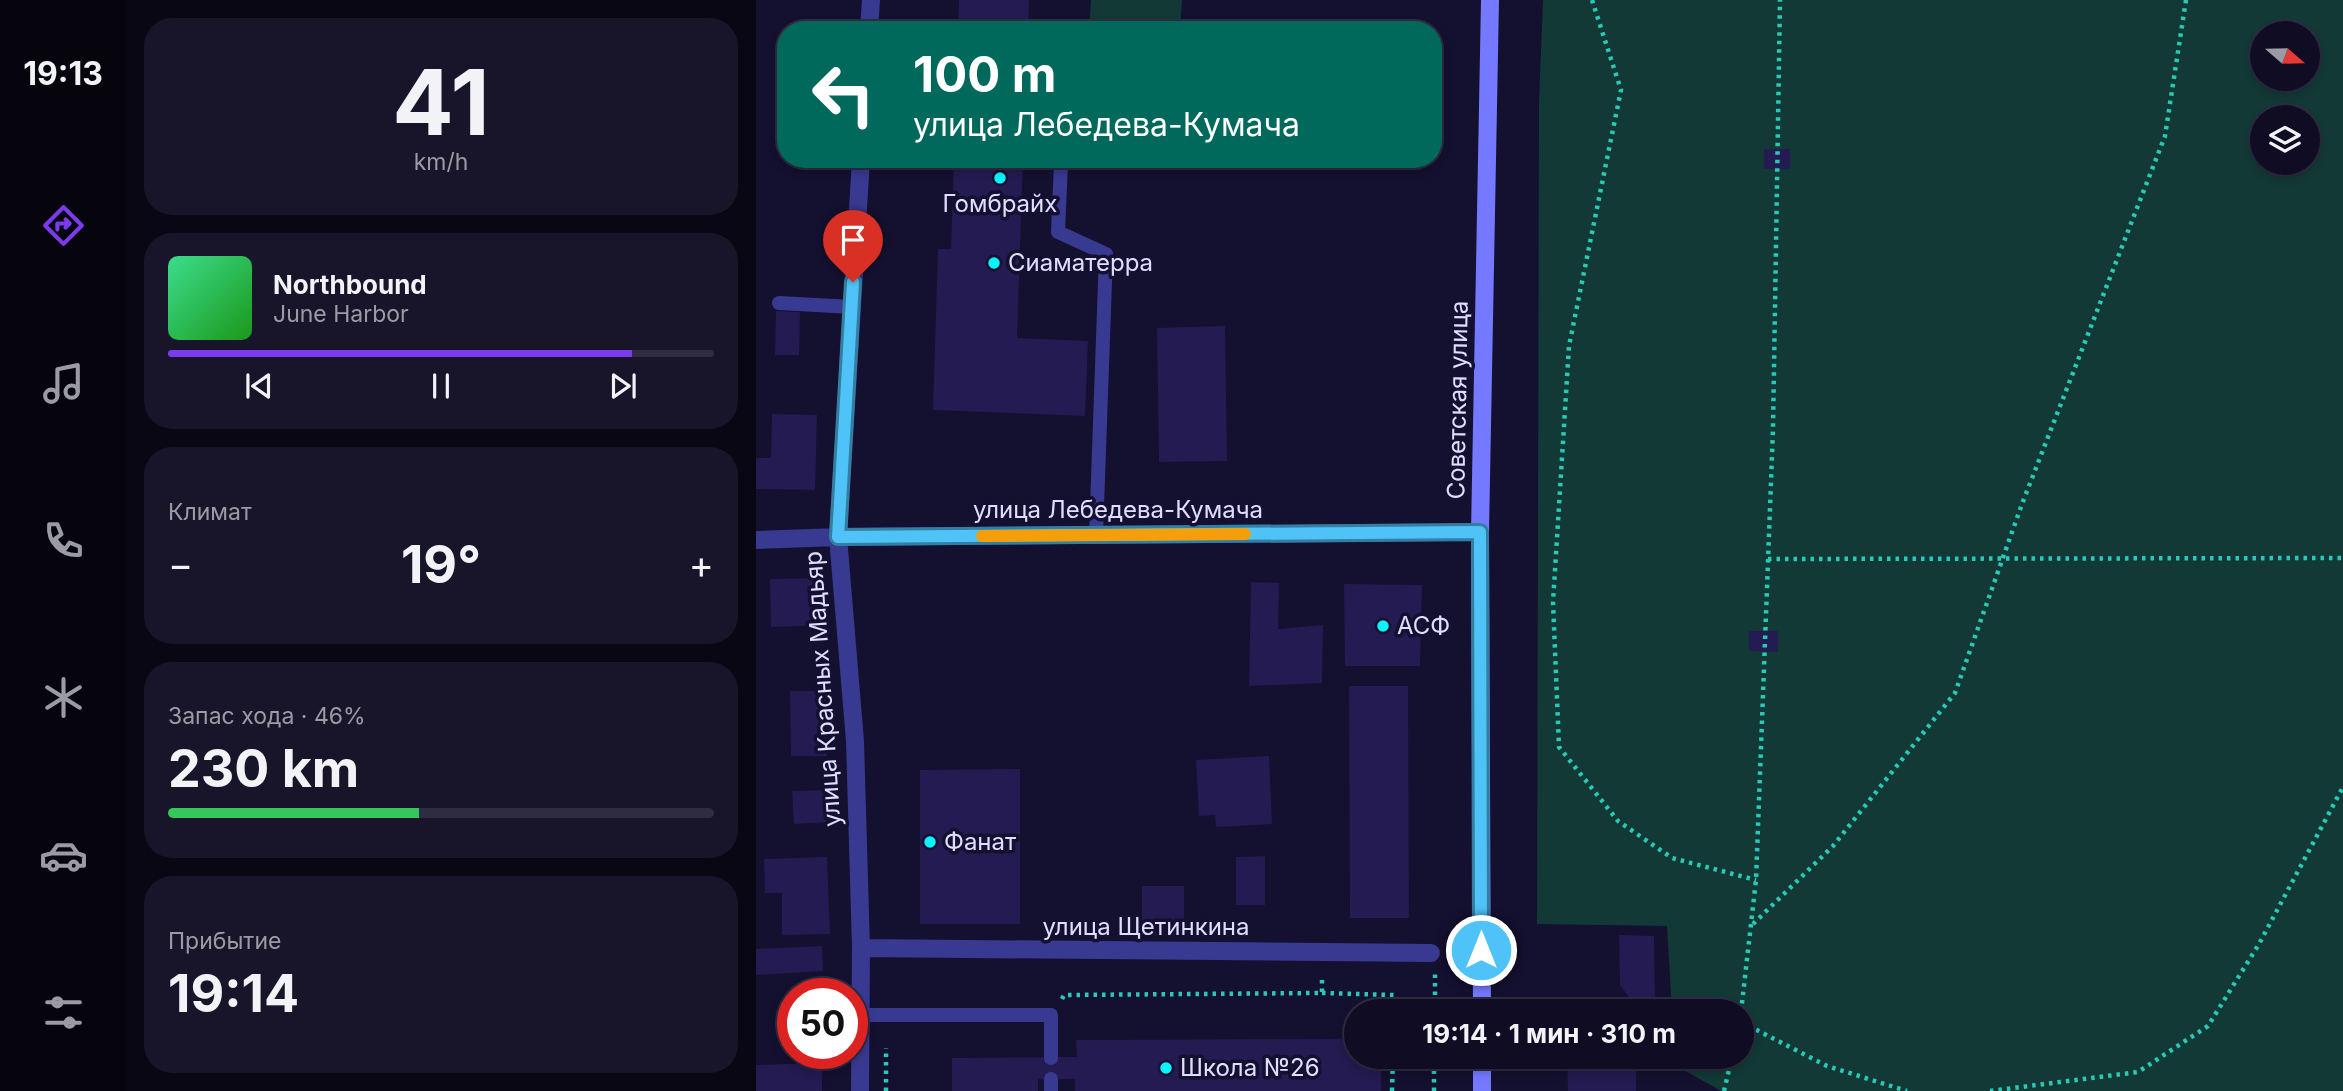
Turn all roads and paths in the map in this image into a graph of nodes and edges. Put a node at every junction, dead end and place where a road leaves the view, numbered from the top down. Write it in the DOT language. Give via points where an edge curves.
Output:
graph roads {
  1 [pos="871,0"];
  2 [pos="1490,0"];
  3 [pos="1592,0"];
  4 [pos="1780,0"];
  5 [pos="2186,0"];
  6 [pos="870,21"];
  7 [pos="860,168"];
  8 [pos="1061,168"];
  9 [pos="779,303"];
  10 [pos="852,307"];
  11 [pos="1480,532"];
  12 [pos="1096,535"];
  13 [pos="838,537"];
  14 [pos="756,540"];
  15 [pos="2343,558"];
  16 [pos="1768,559"];
  17 [pos="2002,559"];
  18 [pos="2343,786"];
  19 [pos="1756,880"];
  20 [pos="1753,924"];
  21 [pos="861,948"];
  22 [pos="1431,953"];
  23 [pos="1321,967"];
  24 [pos="861,978"];
  25 [pos="1322,993"];
  26 [pos="1394,999"];
  27 [pos="1482,999"];
  28 [pos="1743,999"];
  29 [pos="868,1015"];
  30 [pos="1051,1015"];
  31 [pos="1754,1029"];
  32 [pos="1051,1058"];
  33 [pos="861,1069"];
  34 [pos="1393,1069"];
  35 [pos="1434,1069"];
  36 [pos="1482,1069"];
  37 [pos="1729,1069"];
  38 [pos="860,1091"];
  39 [pos="1392,1091"];
  40 [pos="1434,1091"];
  41 [pos="1482,1091"];
  42 [pos="1724,1091"];
  43 [pos="1907,1091"];
  44 [pos="1990,1091"];
  1 -- 6 [label="street"];
  2 -- 11 [label="main road, Советская улица"];
  3 -- 19 [label="path" via="1621,90 1569,346 1553,602 1559,747 1618,821 1672,858"];
  4 -- 16 [label="path"];
  5 -- 17 [label="path" via="2165,136"];
  7 -- 10 [label="street, улица Красных Мадьяр"];
  8 -- 12 [label="lane" via="1058,232 1106,254"];
  9 -- 10 [label="lane"];
  10 -- 13 [label="street, улица Красных Мадьяр"];
  11 -- 12 [label="street, улица Лебедева-Кумача"];
  11 -- 27 [label="main road, Советская улица"];
  12 -- 13 [label="street, улица Лебедева-Кумача"];
  13 -- 14 [label="street, улица Лебедева-Кумача"];
  13 -- 21 [label="street, улица Красных Мадьяр" via="855,741"];
  15 -- 17 [label="path"];
  16 -- 17 [label="path"];
  16 -- 19 [label="path"];
  17 -- 20 [label="path" via="1955,693 1833,846"];
  18 -- 44 [label="path" via="2259,944 2208,1026 2138,1072"];
  19 -- 20 [label="path"];
  20 -- 28 [label="path"];
  21 -- 22 [label="street, улица Щетинкина"];
  21 -- 24 [label="street, улица Красных Мадьяр"];
  23 -- 25 [label="path"];
  25 -- 26 [label="path" via="1394,995"];
  25 -- 30 [label="path" via="1064,995"];
  29 -- 30 [label="lane"];
  30 -- 32 [label="lane"];
  31 -- 43 [label="path" via="1827,1066"];
  33 -- 38 [label="street, улица Красных Мадьяр"];
  34 -- 39 [label="path"];
  35 -- 40 [label="path"];
  36 -- 41 [label="main road"];
  37 -- 42 [label="path"];
}
